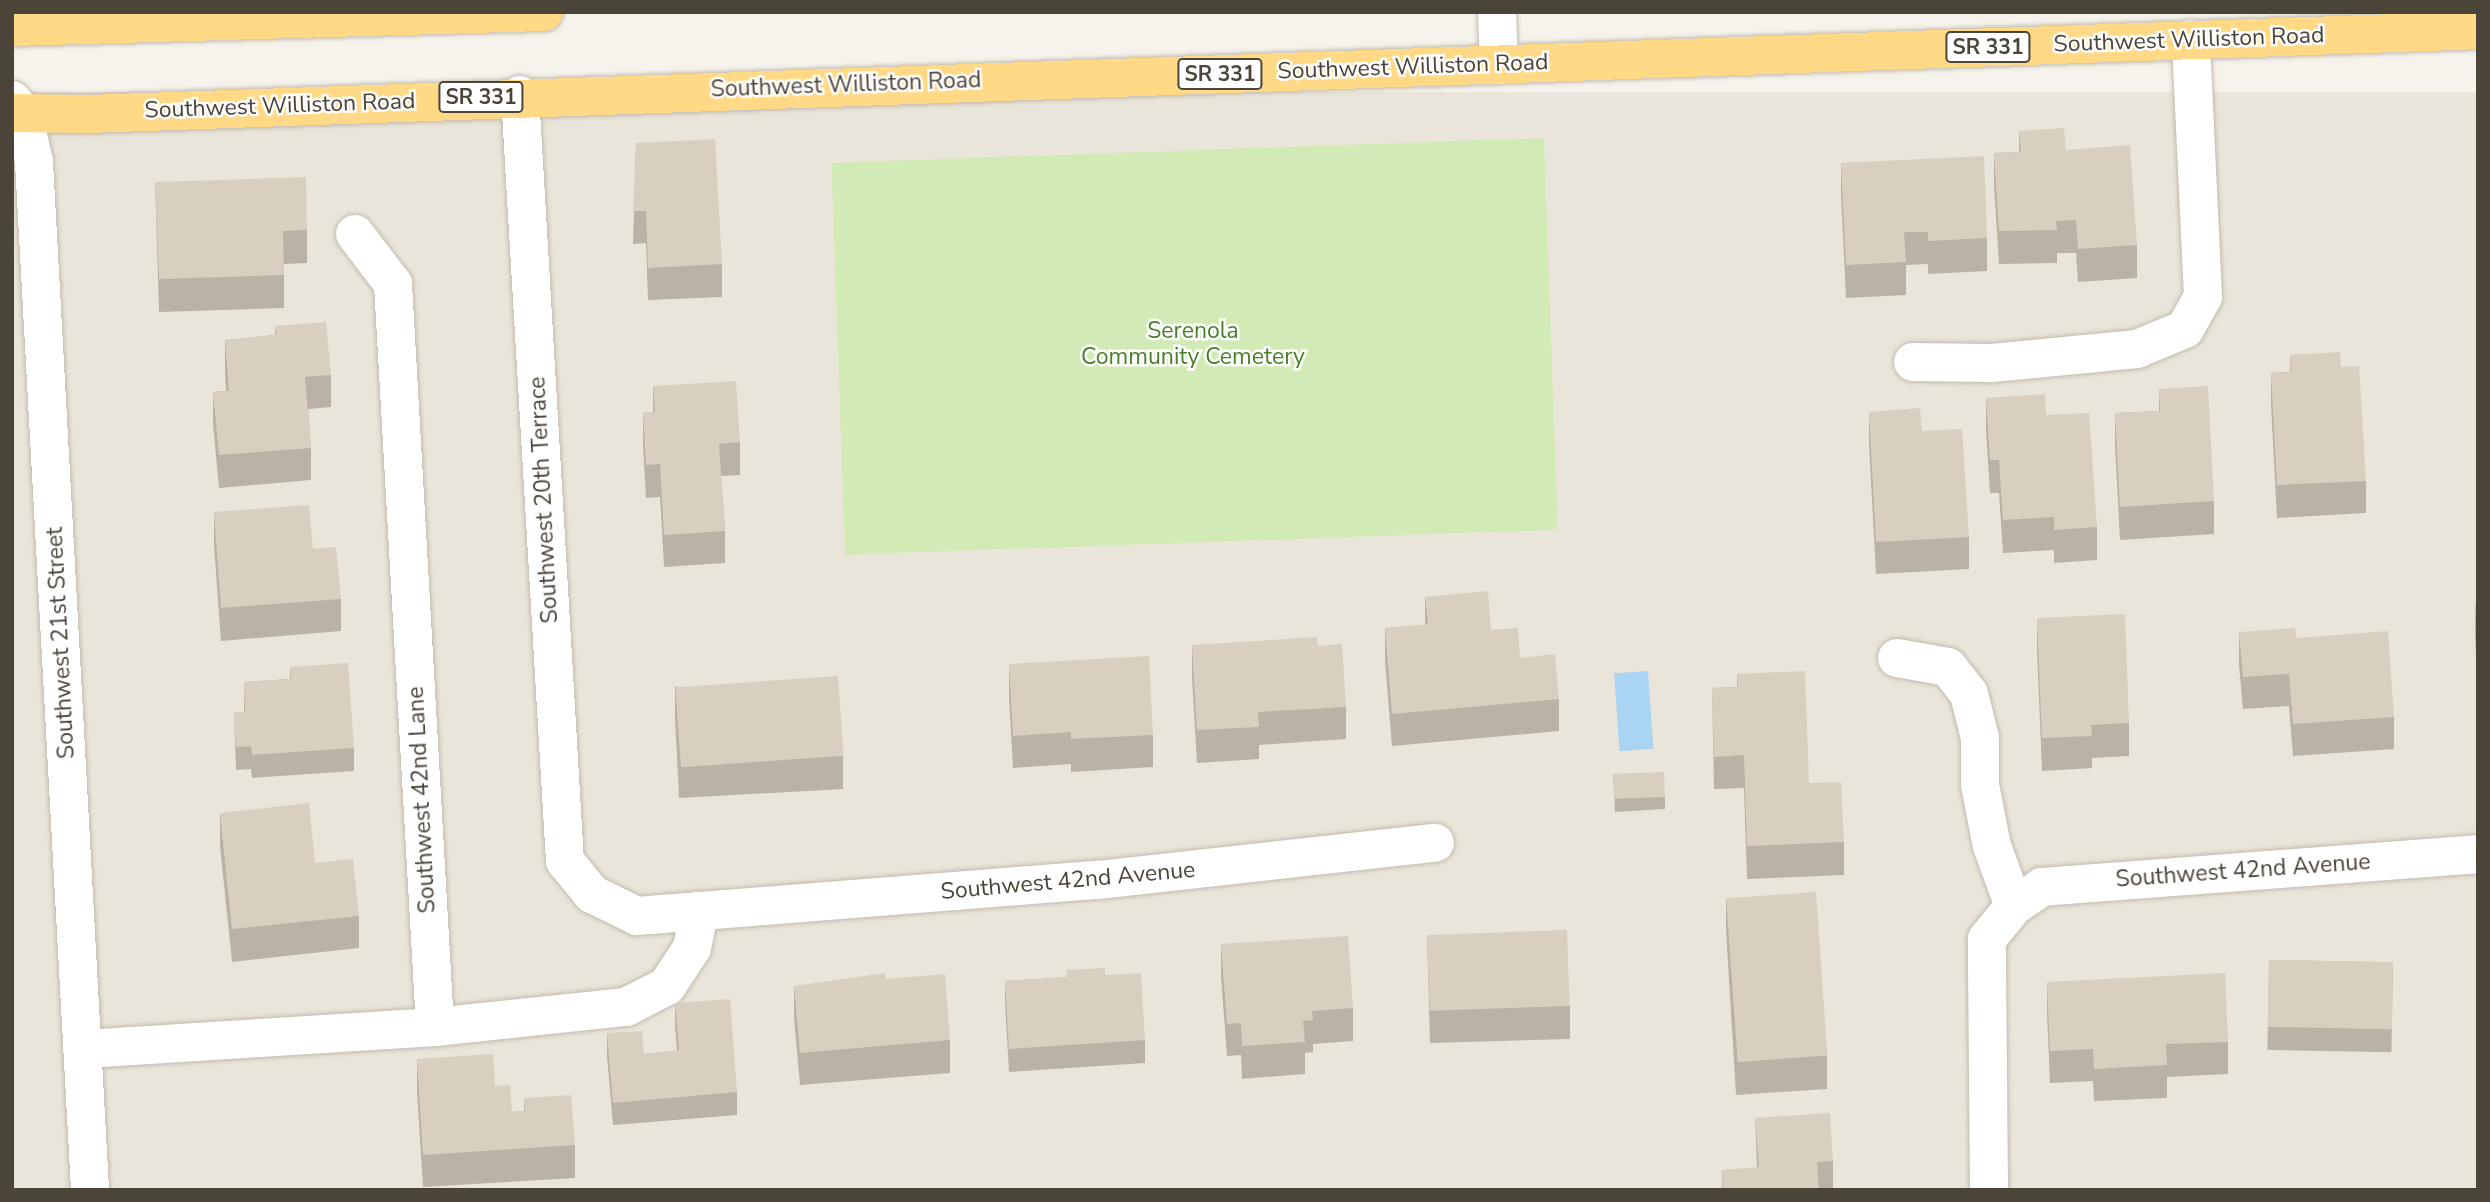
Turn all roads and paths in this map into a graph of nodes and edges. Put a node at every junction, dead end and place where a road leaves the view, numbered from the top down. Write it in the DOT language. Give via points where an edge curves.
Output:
graph roads {
  1 [pos="544,12"];
  2 [pos="1497,12"];
  3 [pos="319,17"];
  4 [pos="12,27"];
  5 [pos="2478,30"];
  6 [pos="2192,39"];
  7 [pos="1499,65"];
  8 [pos="520,95"];
  9 [pos="16,109"];
  10 [pos="355,234"];
  11 [pos="1913,362"];
  12 [pos="1897,658"];
  13 [pos="1435,843"];
  14 [pos="2478,853"];
  15 [pos="592,894"];
  16 [pos="2014,906"];
  17 [pos="699,911"];
  18 [pos="435,1027"];
  19 [pos="85,1049"];
  20 [pos="90,1190"];
  21 [pos="1989,1190"];
  1 -- 3 [label="highway"];
  2 -- 7 [label="street"];
  3 -- 4 [label="highway"];
  5 -- 6 [label="highway, Southwest Williston Road / SR 331"];
  6 -- 7 [label="highway, Southwest Williston Road / SR 331"];
  6 -- 11 [label="street" via="2203,297 2185,329 2137,349 1992,363"];
  7 -- 8 [label="highway, Southwest Williston Road / SR 331"];
  8 -- 9 [label="highway, Southwest Williston Road / SR 331" via="88,114"];
  8 -- 15 [label="street, Southwest 20th Terrace" via="565,861"];
  9 -- 19 [label="street, Southwest 21st Street" via="34,162"];
  10 -- 18 [label="street, Southwest 42nd Lane" via="393,284"];
  12 -- 16 [label="street" via="1948,667 1969,694 1980,738 1980,785 1992,846"];
  13 -- 17 [label="street, Southwest 42nd Avenue" via="1098,880"];
  14 -- 16 [label="street, Southwest 42nd Avenue" via="2042,887"];
  15 -- 17 [label="street, Southwest 42nd Avenue" via="638,916"];
  16 -- 21 [label="street, Southwest 42nd Avenue" via="1987,939"];
  17 -- 18 [label="street" via="692,948 667,986 626,1007"];
  18 -- 19 [label="street"];
  19 -- 20 [label="street, Southwest 21st Street"];
}
